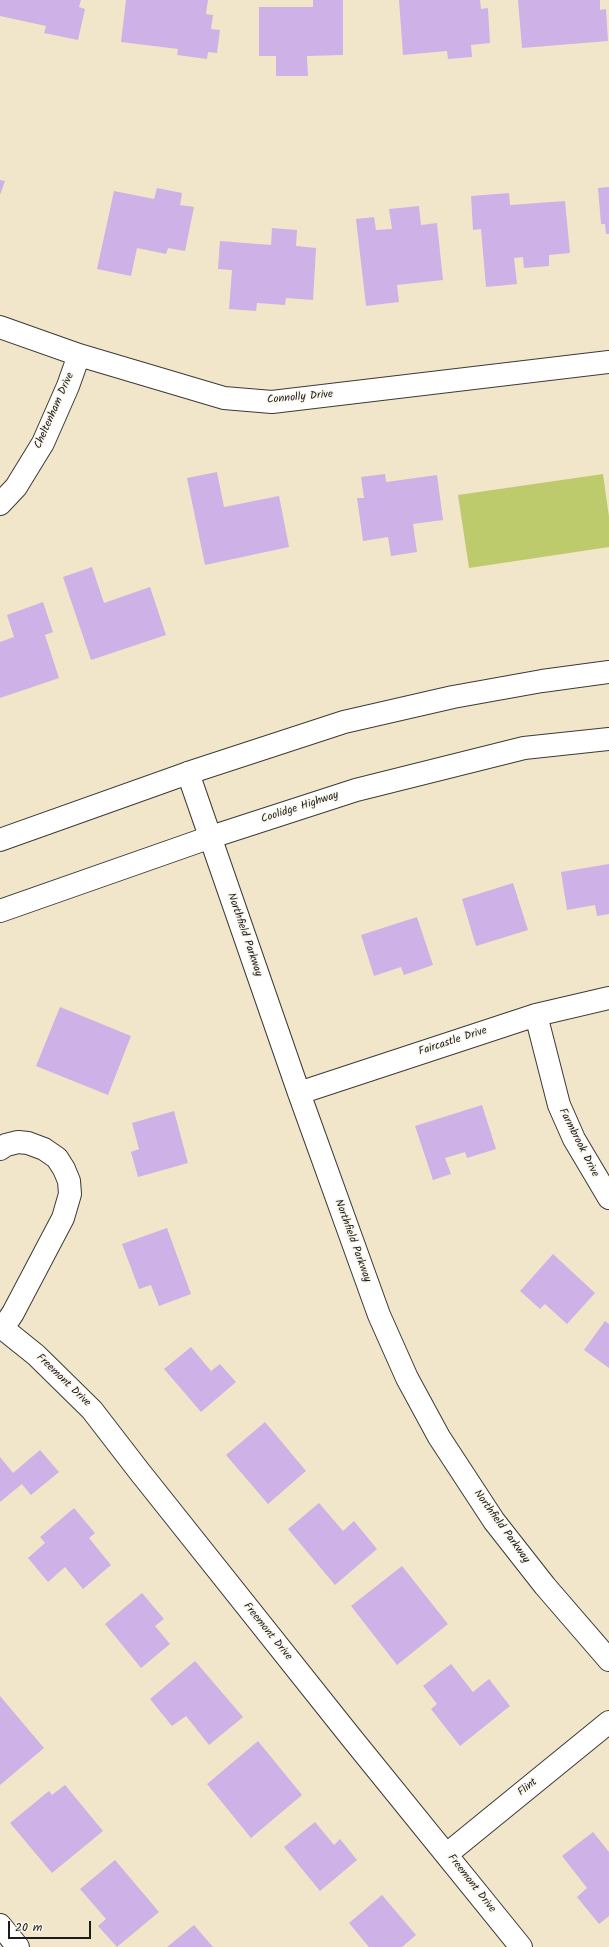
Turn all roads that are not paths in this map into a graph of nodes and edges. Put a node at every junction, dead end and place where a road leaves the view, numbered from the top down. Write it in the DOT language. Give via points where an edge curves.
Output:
graph roads {
  1 [pos="0,327"];
  2 [pos="79,355"];
  3 [pos="609,362"];
  4 [pos="0,504"];
  5 [pos="609,672"];
  6 [pos="609,739"];
  7 [pos="188,773"];
  8 [pos="211,837"];
  9 [pos="0,840"];
  10 [pos="0,911"];
  11 [pos="609,998"];
  12 [pos="536,1015"];
  13 [pos="299,1092"];
  14 [pos="0,1149"];
  15 [pos="609,1198"];
  16 [pos="1,1327"];
  17 [pos="609,1660"];
  18 [pos="609,1722"];
  19 [pos="447,1854"];
  20 [pos="0,1924"];
  21 [pos="18,1947"];
  22 [pos="521,1947"];
  1 -- 2 [label="street, Connolly Drive"];
  2 -- 3 [label="street, Connolly Drive" via="224,398 272,402"];
  2 -- 4 [label="street, Cheltenham Drive" via="43,443 16,487"];
  5 -- 7 [label="street" via="453,697 344,722"];
  6 -- 8 [label="street, Coolidge Highway" via="524,748 434,770 356,790"];
  7 -- 8 [label="street, Northfield Parkway"];
  7 -- 9 [label="street"];
  8 -- 10 [label="street, Coolidge Highway"];
  8 -- 13 [label="street, Northfield Parkway"];
  11 -- 12 [label="street, Faircastle Drive"];
  12 -- 13 [label="street, Faircastle Drive"];
  12 -- 15 [label="street, Farmbrook Drive" via="559,1105 574,1138"];
  13 -- 17 [label="street, Northfield Parkway" via="379,1315 407,1378 435,1430 494,1521 545,1586"];
  14 -- 16 [label="street, Freemont Drive" via="18,1142 44,1149 57,1158 64,1168 69,1180 70,1194 63,1218 13,1313"];
  16 -- 19 [label="street, Freemont Drive" via="36,1355 92,1410 345,1730"];
  18 -- 19 [label="street, Flint"];
  19 -- 22 [label="street, Freemont Drive"];
  20 -- 21 [label="street"];
}
